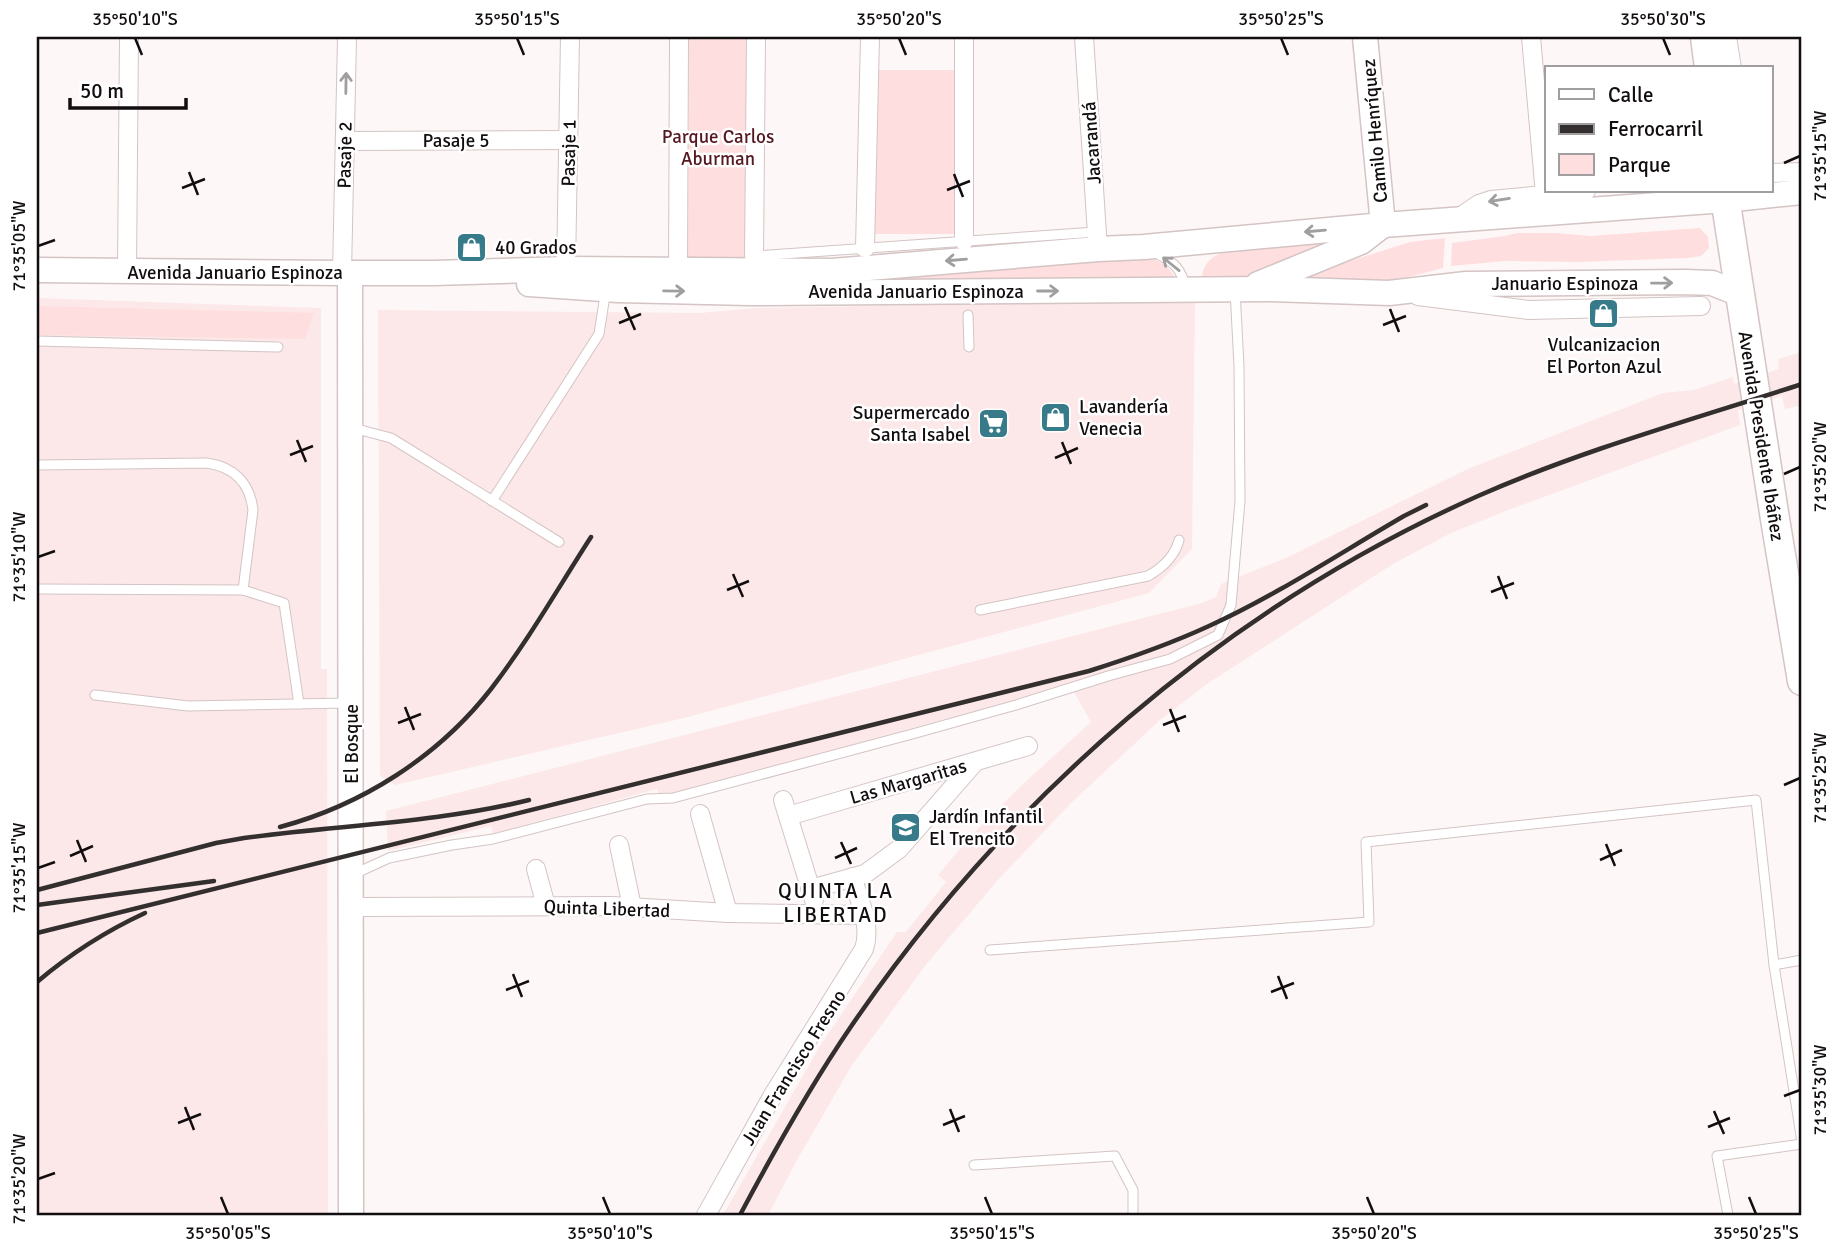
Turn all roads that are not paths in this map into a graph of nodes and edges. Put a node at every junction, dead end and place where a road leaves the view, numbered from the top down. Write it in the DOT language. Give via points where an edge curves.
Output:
graph roads {
  1 [pos="129,37"];
  2 [pos="347,37"];
  3 [pos="570,37"];
  4 [pos="679,37"];
  5 [pos="756,37"];
  6 [pos="870,37"];
  7 [pos="964,37"];
  8 [pos="1084,37"];
  9 [pos="1365,37"];
  10 [pos="1531,37"];
  11 [pos="1705,37"];
  12 [pos="1727,37"];
  13 [pos="1709,66"];
  14 [pos="1732,66"];
  15 [pos="568,140"];
  16 [pos="345,141"];
  17 [pos="1802,172"];
  18 [pos="1772,174"];
  19 [pos="1572,192"];
  20 [pos="1802,192"];
  21 [pos="1545,194"];
  22 [pos="1725,195"];
  23 [pos="1457,219"];
  24 [pos="1383,225"];
  25 [pos="1097,240"];
  26 [pos="964,241"];
  27 [pos="1144,247"];
  28 [pos="865,248"];
  29 [pos="754,256"];
  30 [pos="566,269"];
  31 [pos="37,270"];
  32 [pos="678,271"];
  33 [pos="127,272"];
  34 [pos="802,272"];
  35 [pos="346,273"];
  36 [pos="434,273"];
  37 [pos="606,289"];
  38 [pos="1241,289"];
  39 [pos="1186,290"];
  40 [pos="766,292"];
  41 [pos="1389,293"];
  42 [pos="1740,294"];
  43 [pos="1701,306"];
  44 [pos="968,315"];
  45 [pos="37,341"];
  46 [pos="278,348"];
  47 [pos="969,348"];
  48 [pos="350,427"];
  49 [pos="37,465"];
  50 [pos="492,500"];
  51 [pos="1179,540"];
  52 [pos="1791,541"];
  53 [pos="559,542"];
  54 [pos="37,589"];
  55 [pos="243,590"];
  56 [pos="981,610"];
  57 [pos="1802,681"];
  58 [pos="95,695"];
  59 [pos="351,703"];
  60 [pos="299,704"];
  61 [pos="1028,746"];
  62 [pos="975,762"];
  63 [pos="701,814"];
  64 [pos="619,845"];
  65 [pos="536,869"];
  66 [pos="351,876"];
  67 [pos="852,877"];
  68 [pos="811,889"];
  69 [pos="351,906"];
  70 [pos="546,906"];
  71 [pos="632,908"];
  72 [pos="728,913"];
  73 [pos="819,915"];
  74 [pos="864,915"];
  75 [pos="990,950"];
  76 [pos="1802,960"];
  77 [pos="1774,965"];
  78 [pos="1802,1143"];
  79 [pos="974,1165"];
  80 [pos="351,1215"];
  81 [pos="706,1215"];
  82 [pos="1133,1215"];
  83 [pos="1728,1215"];
  1 -- 33 [label="street"];
  16 -- 2 [label="street, Pasaje 2, one-way"];
  3 -- 15 [label="street, Pasaje 1"];
  4 -- 32 [label="street"];
  5 -- 29 [label="street"];
  6 -- 28 [label="street"];
  7 -- 26 [label="street"];
  8 -- 25 [label="street, Jacarandá"];
  9 -- 24 [label="main road, Camilo Henríquez"];
  10 -- 21 [label="street"];
  11 -- 13 [label="main road"];
  12 -- 14 [label="street"];
  15 -- 16 [label="street, Pasaje 5"];
  15 -- 30 [label="street, Pasaje 1"];
  16 -- 35 [label="street, Pasaje 2"];
  17 -- 18 [label="street"];
  19 -- 21 [label="street"];
  20 -- 22 [label="main road, Avenida Januario Espinoza"];
  21 -- 23 [label="street, one-way" via="1492,200"];
  22 -- 23 [label="main road, Avenida Januario Espinoza"];
  22 -- 42 [label="main road, Avenida Presidente Ibáñez"];
  23 -- 24 [label="main road, Avenida Januario Espinoza"];
  24 -- 27 [label="main road, Avenida Januario Espinoza, one-way"];
  24 -- 38 [label="main road, Avenida Januario Espinoza" via="1361,243"];
  25 -- 26 [label="lane"];
  25 -- 27 [label="main road, Avenida Januario Espinoza"];
  25 -- 34 [label="main road, Avenida Januario Espinoza, one-way"];
  26 -- 28 [label="lane"];
  39 -- 27 [label="lane, one-way" via="1174,264"];
  28 -- 29 [label="lane"];
  30 -- 32 [label="main road, Avenida Januario Espinoza"];
  30 -- 36 [label="main road, Avenida Januario Espinoza"];
  31 -- 33 [label="main road, Avenida Januario Espinoza"];
  32 -- 34 [label="main road, Avenida Januario Espinoza"];
  33 -- 35 [label="main road, Avenida Januario Espinoza"];
  34 -- 40 [label="lane"];
  35 -- 36 [label="main road, Avenida Januario Espinoza"];
  35 -- 48 [label="main road, El Bosque"];
  36 -- 37 [label="main road, Avenida Januario Espinoza"];
  37 -- 40 [label="main road, Avenida Januario Espinoza, one-way"];
  37 -- 50 [label="lane" via="600,334"];
  38 -- 39 [label="main road, Avenida Januario Espinoza"];
  38 -- 41 [label="main road, Januario Espinoza"];
  38 -- 66 [label="lane" via="1240,501 1231,605 1218,635 1170,659 916,733 673,798 647,799 493,839 389,858"];
  40 -- 39 [label="main road, Avenida Januario Espinoza, one-way"];
  41 -- 42 [label="main road, Januario Espinoza, one-way" via="1466,284 1685,282 1712,283"];
  41 -- 43 [label="street, Januario Espinoza" via="1529,310"];
  42 -- 52 [label="main road, Avenida Presidente Ibáñez"];
  44 -- 47 [label="lane"];
  45 -- 46 [label="lane"];
  48 -- 50 [label="lane" via="391,438"];
  48 -- 59 [label="main road, El Bosque"];
  49 -- 55 [label="lane" via="207,463 231,470 252,500"];
  50 -- 53 [label="lane"];
  51 -- 56 [label="lane" via="1175,553 1148,576"];
  52 -- 57 [label="main road, Avenida Presidente Ibáñez"];
  54 -- 55 [label="lane"];
  55 -- 60 [label="lane" via="284,603"];
  58 -- 60 [label="lane" via="188,706"];
  59 -- 60 [label="lane"];
  59 -- 66 [label="main road, El Bosque"];
  61 -- 62 [label="street, Las Margaritas"];
  62 -- 67 [label="street" via="899,849 865,874"];
  62 -- 68 [label="street, Las Margaritas" via="786,808"];
  63 -- 72 [label="street"];
  64 -- 71 [label="street"];
  65 -- 70 [label="street"];
  66 -- 69 [label="main road, El Bosque"];
  67 -- 68 [label="street"];
  67 -- 74 [label="street, Juan Francisco Fresno"];
  68 -- 73 [label="street"];
  69 -- 70 [label="street, Quinta Libertad"];
  69 -- 80 [label="main road, El Bosque"];
  70 -- 71 [label="street, Quinta Libertad"];
  71 -- 72 [label="street, Quinta Libertad"];
  72 -- 73 [label="street, Quinta Libertad"];
  73 -- 74 [label="street, Quinta Libertad"];
  74 -- 81 [label="street, Juan Francisco Fresno" via="864,949 773,1095"];
  75 -- 77 [label="lane" via="1369,922 1366,842 1756,800"];
  76 -- 77 [label="lane"];
  77 -- 78 [label="lane"];
  78 -- 83 [label="lane" via="1717,1156"];
  79 -- 82 [label="lane" via="1115,1156 1133,1190"];
}
